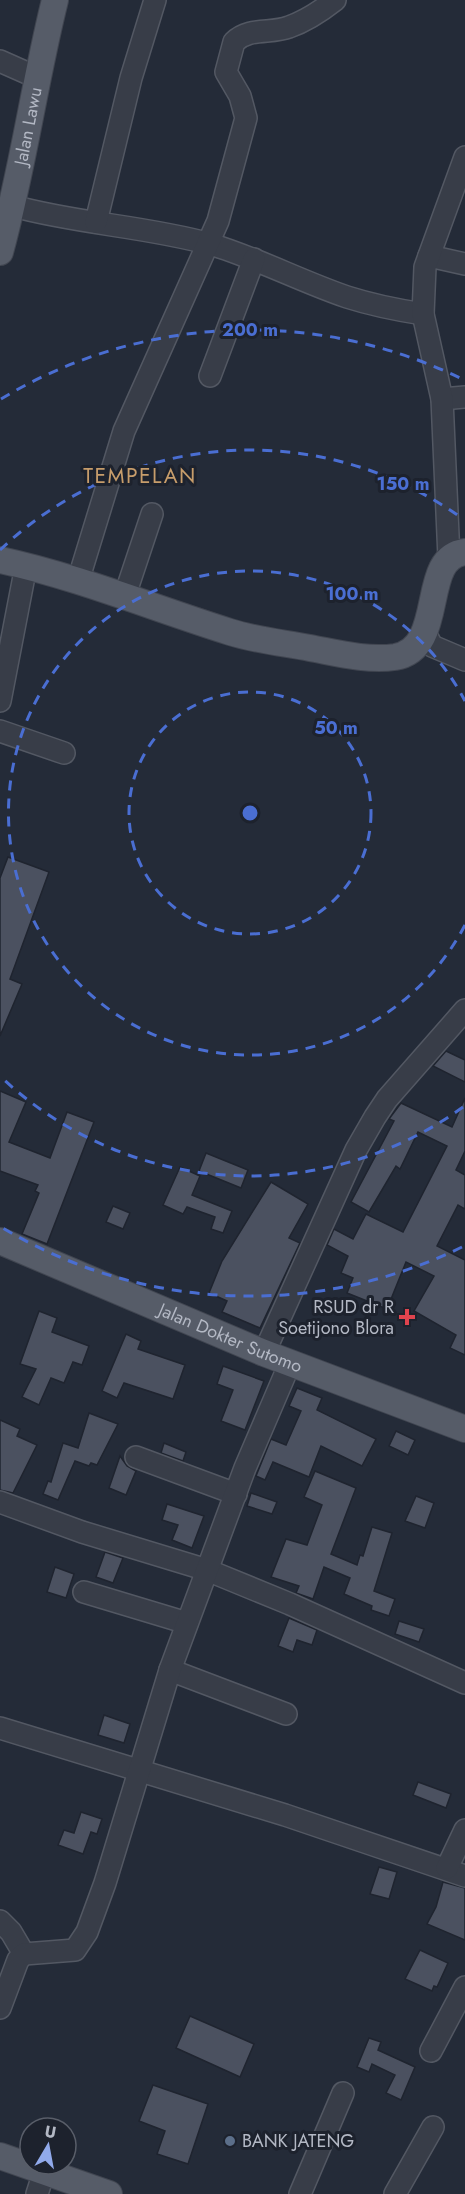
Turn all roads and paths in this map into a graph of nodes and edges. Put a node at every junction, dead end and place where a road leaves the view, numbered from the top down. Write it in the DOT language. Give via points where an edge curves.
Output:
graph roads {
  1 [pos="55,0"];
  2 [pos="155,0"];
  3 [pos="335,0"];
  4 [pos="0,62"];
  5 [pos="36,77"];
  6 [pos="465,157"];
  7 [pos="13,206"];
  8 [pos="96,222"];
  9 [pos="210,244"];
  10 [pos="0,252"];
  11 [pos="429,256"];
  12 [pos="254,259"];
  13 [pos="465,264"];
  14 [pos="423,314"];
  15 [pos="210,376"];
  16 [pos="465,397"];
  17 [pos="442,399"];
  18 [pos="152,514"];
  19 [pos="457,555"];
  20 [pos="0,560"];
  21 [pos="26,566"];
  22 [pos="78,581"];
  23 [pos="125,595"];
  24 [pos="425,633"];
  25 [pos="465,660"];
  26 [pos="0,701"];
  27 [pos="0,731"];
  28 [pos="64,753"];
  29 [pos="465,1010"];
  30 [pos="457,1031"];
  31 [pos="0,1241"];
  32 [pos="264,1353"];
  33 [pos="290,1363"];
  34 [pos="465,1429"];
  35 [pos="136,1458"];
  36 [pos="236,1494"];
  37 [pos="0,1502"];
  38 [pos="207,1570"];
  39 [pos="84,1592"];
  40 [pos="187,1623"];
  41 [pos="170,1670"];
  42 [pos="465,1683"];
  43 [pos="286,1714"];
  44 [pos="0,1728"];
  45 [pos="140,1771"];
  46 [pos="465,1830"];
  47 [pos="456,1872"];
  48 [pos="0,1921"];
  49 [pos="24,1954"];
  50 [pos="465,1987"];
  51 [pos="0,2008"];
  52 [pos="431,2051"];
  53 [pos="343,2093"];
  54 [pos="433,2127"];
  55 [pos="0,2156"];
  56 [pos="40,2183"];
  57 [pos="109,2194"];
  58 [pos="300,2194"];
  59 [pos="395,2194"];
  1 -- 5 [label="main road, Jalan Lawu"];
  2 -- 8 [label="street" via="131,78"];
  3 -- 9 [label="street" via="287,28 258,30 234,42 226,72 240,96 246,118"];
  4 -- 5 [label="street"];
  5 -- 7 [label="main road, Jalan Lawu"];
  6 -- 11 [label="street"];
  7 -- 8 [label="street"];
  7 -- 10 [label="main road, Jalan Lawu"];
  8 -- 9 [label="street" via="146,228"];
  9 -- 12 [label="street"];
  9 -- 22 [label="street" via="124,431"];
  11 -- 13 [label="street"];
  11 -- 14 [label="street"];
  12 -- 14 [label="street" via="348,297"];
  12 -- 15 [label="street"];
  14 -- 17 [label="street"];
  16 -- 17 [label="street"];
  17 -- 19 [label="street"];
  18 -- 23 [label="street"];
  19 -- 24 [label="main road" via="442,570"];
  20 -- 21 [label="main road"];
  21 -- 22 [label="main road"];
  21 -- 26 [label="street"];
  22 -- 23 [label="main road"];
  23 -- 24 [label="main road" via="232,633 355,657 396,657 409,652"];
  24 -- 25 [label="street" via="432,646"];
  27 -- 28 [label="street"];
  29 -- 30 [label="street"];
  30 -- 32 [label="street" via="387,1100 356,1150"];
  31 -- 32 [label="main road, Jalan Dokter Sutomo"];
  32 -- 33 [label="main road, Jalan Dokter Sutomo"];
  33 -- 34 [label="main road, Jalan Dokter Sutomo"];
  33 -- 36 [label="street"];
  35 -- 36 [label="street"];
  36 -- 38 [label="street"];
  37 -- 38 [label="street"];
  38 -- 40 [label="street"];
  38 -- 42 [label="street"];
  39 -- 40 [label="street"];
  40 -- 41 [label="street"];
  41 -- 43 [label="street"];
  41 -- 45 [label="street"];
  44 -- 45 [label="street"];
  45 -- 47 [label="street"];
  45 -- 49 [label="street" via="105,1883 81,1942 75,1950"];
  46 -- 47 [label="street"];
  48 -- 49 [label="street"];
  49 -- 51 [label="street" via="18,1960"];
  50 -- 52 [label="street"];
  53 -- 58 [label="street"];
  54 -- 59 [label="street"];
  55 -- 56 [label="main road"];
  56 -- 57 [label="main road"];
}
